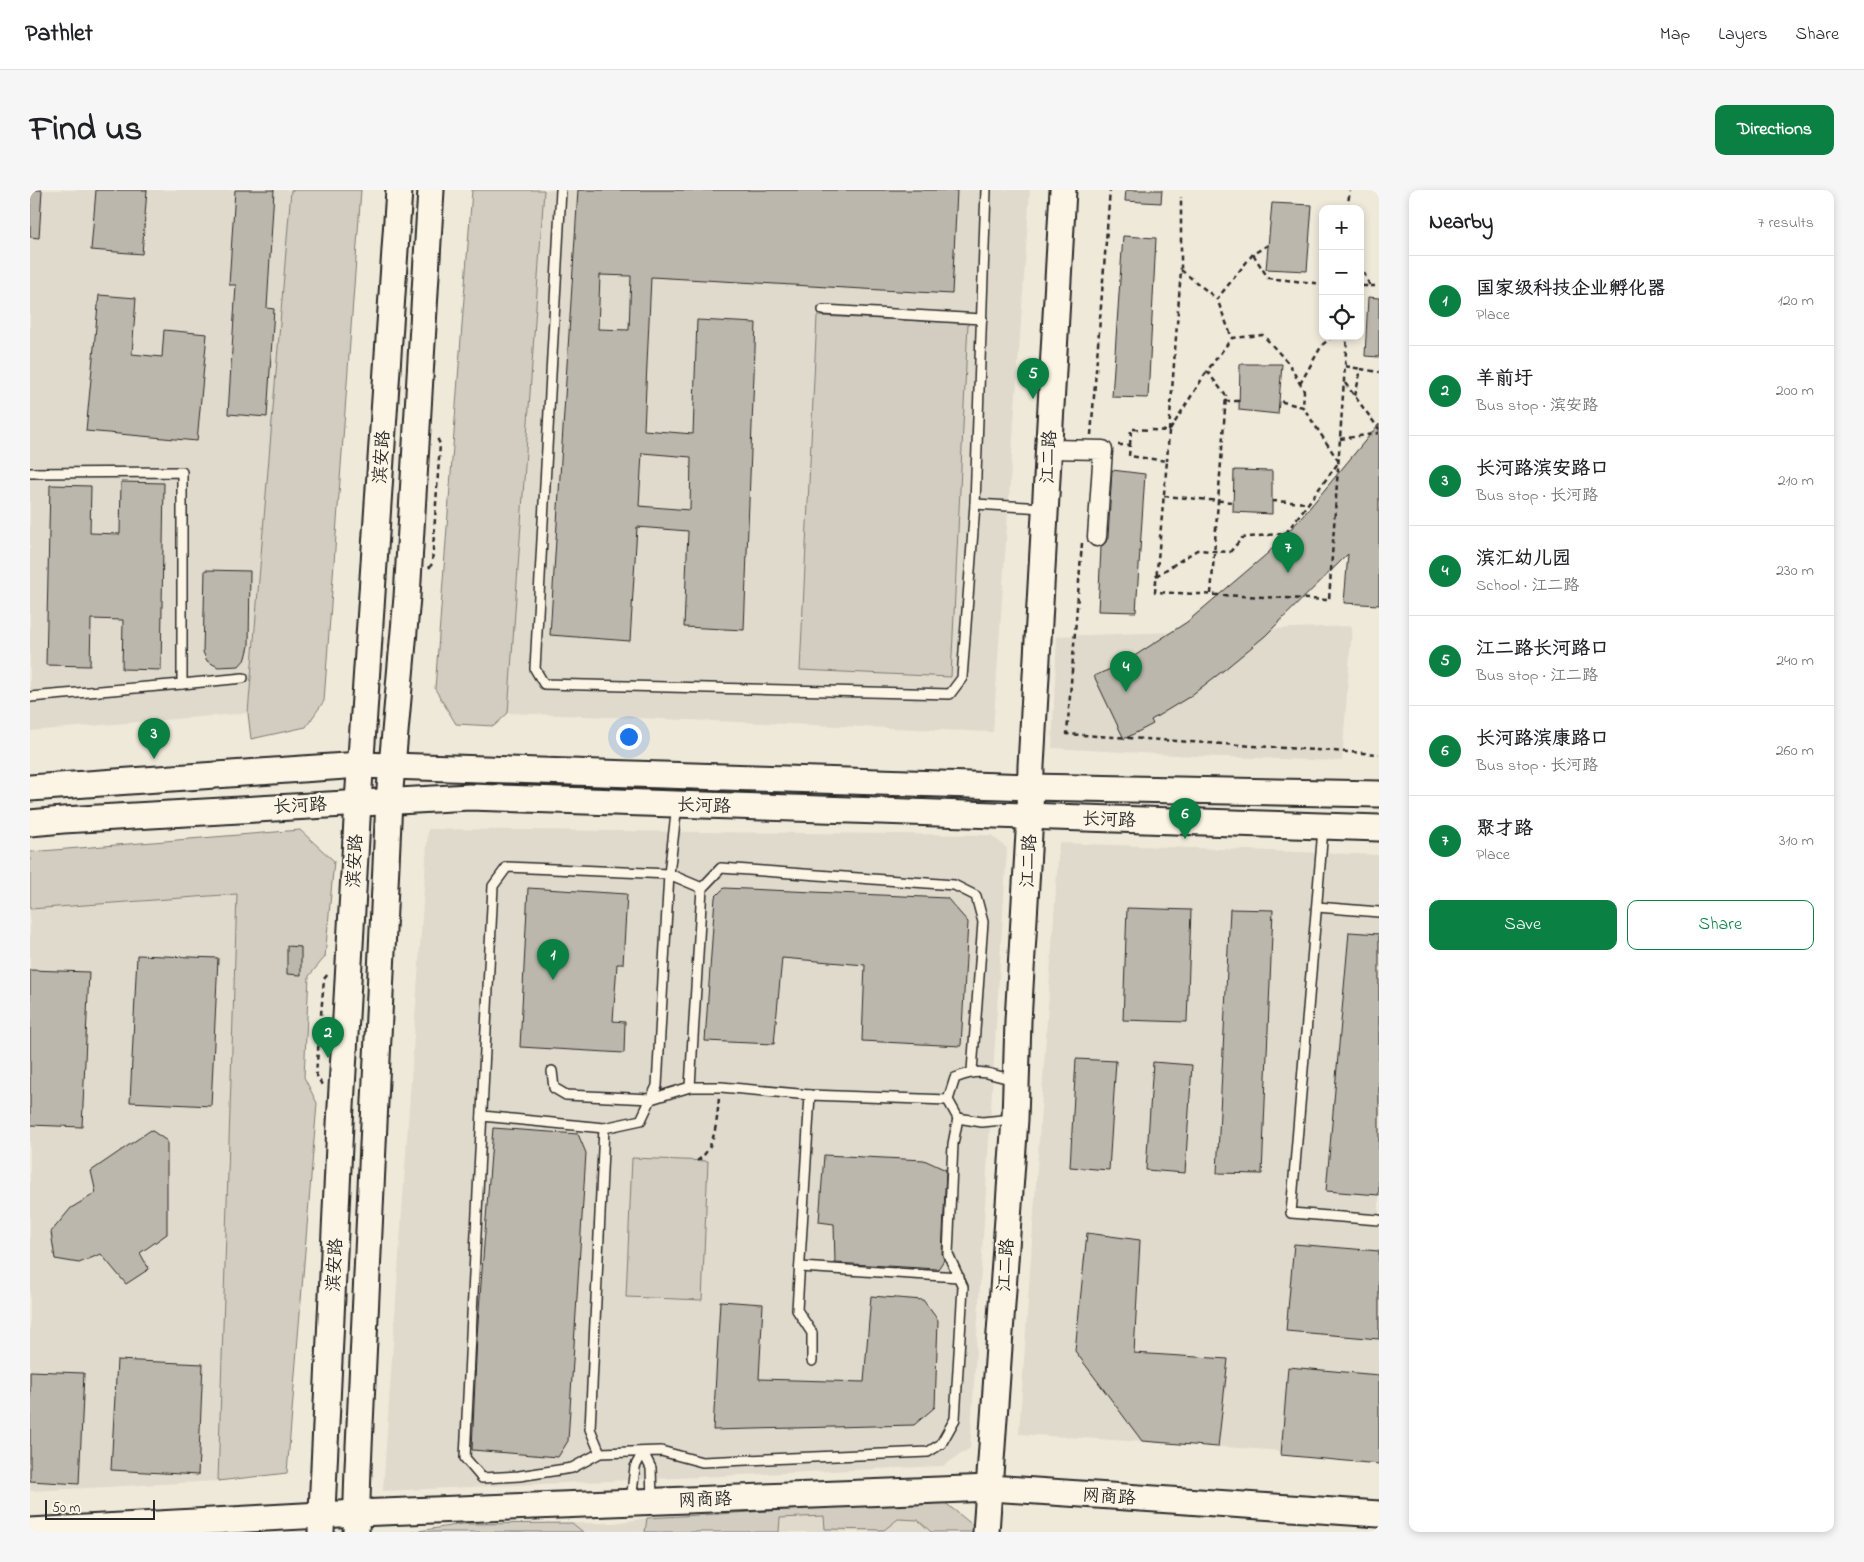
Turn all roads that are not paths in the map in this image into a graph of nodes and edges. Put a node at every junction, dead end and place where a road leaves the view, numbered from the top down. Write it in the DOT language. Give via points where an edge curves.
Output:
graph roads {
  1 [pos="398,190"];
  2 [pos="431,190"];
  3 [pos="561,190"];
  4 [pos="986,190"];
  5 [pos="1063,190"];
  6 [pos="823,310"];
  7 [pos="982,319"];
  8 [pos="1049,449"];
  9 [pos="30,473"];
  10 [pos="975,504"];
  11 [pos="1045,508"];
  12 [pos="1090,537"];
  13 [pos="243,678"];
  14 [pos="182,684"];
  15 [pos="30,697"];
  16 [pos="360,765"];
  17 [pos="392,765"];
  18 [pos="1030,787"];
  19 [pos="30,788"];
  20 [pos="1379,794"];
  21 [pos="389,800"];
  22 [pos="358,802"];
  23 [pos="677,804"];
  24 [pos="1030,816"];
  25 [pos="30,823"];
  26 [pos="1323,826"];
  27 [pos="1379,828"];
  28 [pos="670,874"];
  29 [pos="702,888"];
  30 [pos="1317,907"];
  31 [pos="1379,912"];
  32 [pos="552,1071"];
  33 [pos="972,1071"];
  34 [pos="1016,1081"];
  35 [pos="690,1087"];
  36 [pos="810,1095"];
  37 [pos="650,1099"];
  38 [pos="948,1100"];
  39 [pos="482,1116"];
  40 [pos="958,1118"];
  41 [pos="1015,1119"];
  42 [pos="604,1128"];
  43 [pos="1379,1220"];
  44 [pos="800,1267"];
  45 [pos="959,1277"];
  46 [pos="812,1361"];
  47 [pos="643,1452"];
  48 [pos="600,1453"];
  49 [pos="990,1488"];
  50 [pos="641,1502"];
  51 [pos="1379,1514"];
  52 [pos="357,1523"];
  53 [pos="321,1524"];
  54 [pos="30,1531"];
  55 [pos="986,1532"];
  1 -- 16 [label="main road, 滨安路"];
  2 -- 17 [label="main road, 滨安路" via="407,597"];
  3 -- 10 [label="lane" via="535,669 544,684 950,694 962,678"];
  4 -- 7 [label="lane"];
  5 -- 8 [label="main road, 江二路"];
  6 -- 7 [label="lane"];
  7 -- 10 [label="lane"];
  8 -- 11 [label="main road, 江二路"];
  8 -- 12 [label="street" via="1103,450"];
  9 -- 14 [label="lane" via="182,472"];
  10 -- 11 [label="lane"];
  11 -- 18 [label="main road, 江二路"];
  13 -- 14 [label="lane"];
  14 -- 15 [label="lane"];
  16 -- 17 [label="main road, 长河路"];
  16 -- 19 [label="main road, 长河路"];
  16 -- 22 [label="main road, 滨安路"];
  17 -- 18 [label="main road, 长河路"];
  17 -- 21 [label="main road, 滨安路"];
  18 -- 20 [label="main road, 长河路"];
  18 -- 24 [label="main road, 江二路"];
  21 -- 22 [label="main road, 长河路"];
  21 -- 23 [label="main road, 长河路" via="469,797"];
  21 -- 52 [label="main road, 滨安路"];
  22 -- 25 [label="main road, 长河路"];
  22 -- 53 [label="main road, 滨安路"];
  23 -- 24 [label="main road, 长河路"];
  23 -- 28 [label="lane"];
  24 -- 26 [label="main road, 长河路"];
  24 -- 34 [label="main road, 江二路"];
  26 -- 27 [label="main road, 长河路"];
  26 -- 30 [label="lane"];
  28 -- 29 [label="lane"];
  28 -- 37 [label="lane" via="657,1086"];
  28 -- 39 [label="lane" via="507,867 493,886"];
  29 -- 33 [label="lane" via="721,868 954,885 976,896 983,922"];
  29 -- 35 [label="lane"];
  30 -- 31 [label="lane"];
  30 -- 43 [label="lane" via="1291,1213"];
  32 -- 37 [label="lane" via="554,1088 566,1095"];
  33 -- 34 [label="lane"];
  33 -- 38 [label="lane" via="956,1078"];
  34 -- 41 [label="main road, 江二路"];
  35 -- 36 [label="lane" via="721,1086"];
  35 -- 37 [label="lane"];
  36 -- 38 [label="lane"];
  36 -- 44 [label="lane"];
  37 -- 42 [label="lane" via="641,1120"];
  38 -- 40 [label="lane"];
  39 -- 42 [label="lane"];
  39 -- 48 [label="lane" via="465,1458 482,1478 572,1468"];
  40 -- 41 [label="lane" via="982,1122"];
  40 -- 45 [label="lane" via="953,1144 948,1254"];
  41 -- 49 [label="main road, 江二路"];
  42 -- 48 [label="lane" via="590,1428"];
  44 -- 45 [label="lane"];
  44 -- 46 [label="lane" via="797,1310 812,1333"];
  45 -- 47 [label="lane" via="964,1288 955,1419 941,1444 928,1452 702,1462 661,1451"];
  47 -- 48 [label="lane"];
  47 -- 50 [label="lane" via="635,1467"];
  47 -- 50 [label="lane" via="651,1468"];
  49 -- 50 [label="main road, 网商路"];
  49 -- 51 [label="main road, 网商路"];
  49 -- 55 [label="main road, 江二路"];
  50 -- 52 [label="main road, 网商路"];
  52 -- 53 [label="main road, 网商路"];
  53 -- 54 [label="main road, 网商路"];
}
